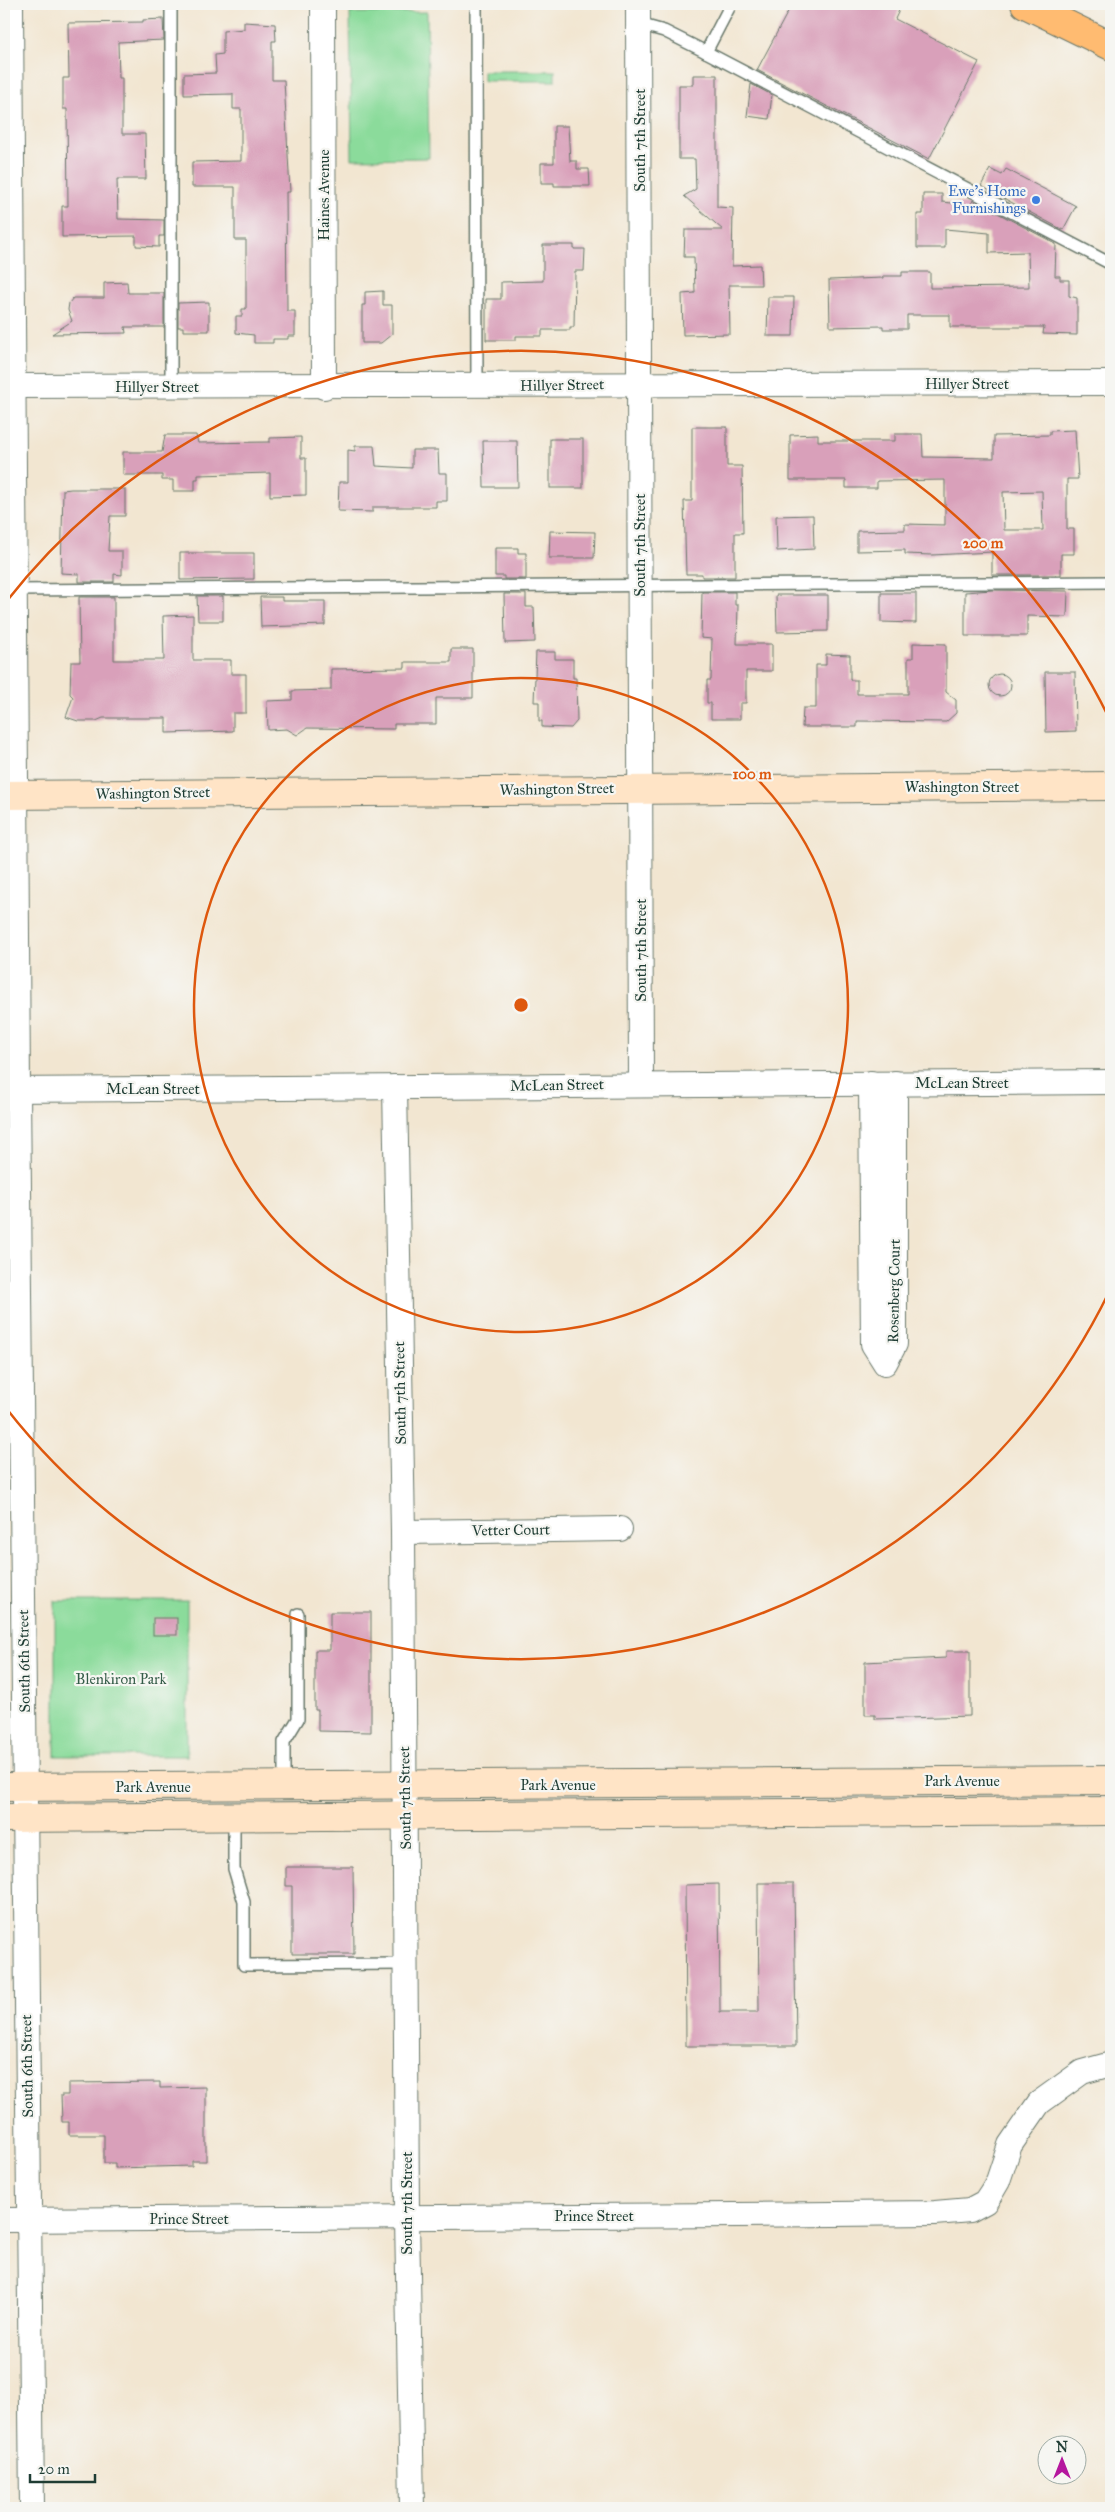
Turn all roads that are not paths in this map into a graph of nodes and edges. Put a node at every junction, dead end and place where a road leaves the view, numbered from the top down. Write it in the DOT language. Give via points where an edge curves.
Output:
graph roads {
  1 [pos="12,4"];
  2 [pos="171,4"];
  3 [pos="322,4"];
  4 [pos="476,4"];
  5 [pos="730,4"];
  6 [pos="1025,4"];
  7 [pos="639,12"];
  8 [pos="1111,46"];
  9 [pos="706,52"];
  10 [pos="1111,264"];
  11 [pos="1111,383"];
  12 [pos="640,384"];
  13 [pos="13,386"];
  14 [pos="477,386"];
  15 [pos="171,387"];
  16 [pos="324,387"];
  17 [pos="1111,582"];
  18 [pos="640,586"];
  19 [pos="15,590"];
  20 [pos="1111,786"];
  21 [pos="641,788"];
  22 [pos="10,794"];
  23 [pos="1111,1082"];
  24 [pos="872,1083"];
  25 [pos="895,1083"];
  26 [pos="641,1084"];
  27 [pos="396,1087"];
  28 [pos="11,1090"];
  29 [pos="620,1529"];
  30 [pos="403,1532"];
  31 [pos="298,1614"];
  32 [pos="1111,1780"];
  33 [pos="284,1786"];
  34 [pos="405,1786"];
  35 [pos="14,1787"];
  36 [pos="1111,1811"];
  37 [pos="406,1815"];
  38 [pos="234,1816"];
  39 [pos="14,1818"];
  40 [pos="406,1964"];
  41 [pos="1111,2064"];
  42 [pos="407,2217"];
  43 [pos="4,2220"];
  44 [pos="29,2220"];
  45 [pos="32,2508"];
  46 [pos="412,2508"];
  1 -- 13 [label="street, South 6th Street"];
  2 -- 15 [label="lane"];
  3 -- 16 [label="street, Haines Avenue"];
  4 -- 14 [label="lane"];
  5 -- 9 [label="lane"];
  6 -- 8 [label="main road"];
  7 -- 9 [label="lane" via="664,31"];
  7 -- 12 [label="street, South 7th Street"];
  9 -- 10 [label="lane"];
  11 -- 12 [label="street, Hillyer Street"];
  12 -- 14 [label="street, Hillyer Street"];
  12 -- 18 [label="street, South 7th Street"];
  13 -- 15 [label="street, Hillyer Street"];
  13 -- 19 [label="street, South 6th Street"];
  14 -- 16 [label="street, Hillyer Street"];
  15 -- 16 [label="street, Hillyer Street"];
  17 -- 18 [label="lane"];
  18 -- 19 [label="lane"];
  18 -- 21 [label="street, South 7th Street"];
  19 -- 22 [label="street, South 6th Street"];
  20 -- 21 [label="street, Washington Street"];
  21 -- 22 [label="street, Washington Street"];
  21 -- 26 [label="street, South 7th Street"];
  22 -- 28 [label="street, South 6th Street"];
  23 -- 25 [label="street, McLean Street"];
  24 -- 25 [label="street, McLean Street"];
  24 -- 25 [label="street, Rosenberg Court" via="873,1344 884,1363 895,1344"];
  24 -- 26 [label="street, McLean Street"];
  26 -- 27 [label="street, McLean Street"];
  27 -- 28 [label="street, McLean Street"];
  27 -- 30 [label="street, South 7th Street"];
  28 -- 35 [label="street, South 6th Street"];
  29 -- 30 [label="street, Vetter Court"];
  30 -- 34 [label="street, South 7th Street"];
  31 -- 33 [label="lane" via="298,1719 284,1742"];
  32 -- 34 [label="street, Park Avenue"];
  33 -- 34 [label="street, Park Avenue"];
  33 -- 35 [label="street, Park Avenue"];
  34 -- 37 [label="street, South 7th Street"];
  35 -- 39 [label="street, South 6th Street"];
  36 -- 37 [label="street, Park Avenue"];
  37 -- 38 [label="street, Park Avenue"];
  37 -- 40 [label="street, South 7th Street"];
  38 -- 39 [label="street, Park Avenue"];
  38 -- 40 [label="lane" via="234,1869 244,1902 244,1965"];
  39 -- 44 [label="street, South 6th Street"];
  40 -- 42 [label="street, South 7th Street"];
  41 -- 42 [label="street, Prince Street" via="1082,2072 1039,2103 1010,2145 992,2193 985,2202 970,2210 935,2213"];
  42 -- 44 [label="street, Prince Street"];
  42 -- 46 [label="street, South 7th Street"];
  43 -- 44 [label="street, Prince Street"];
  44 -- 45 [label="street, South 6th Street"];
}
